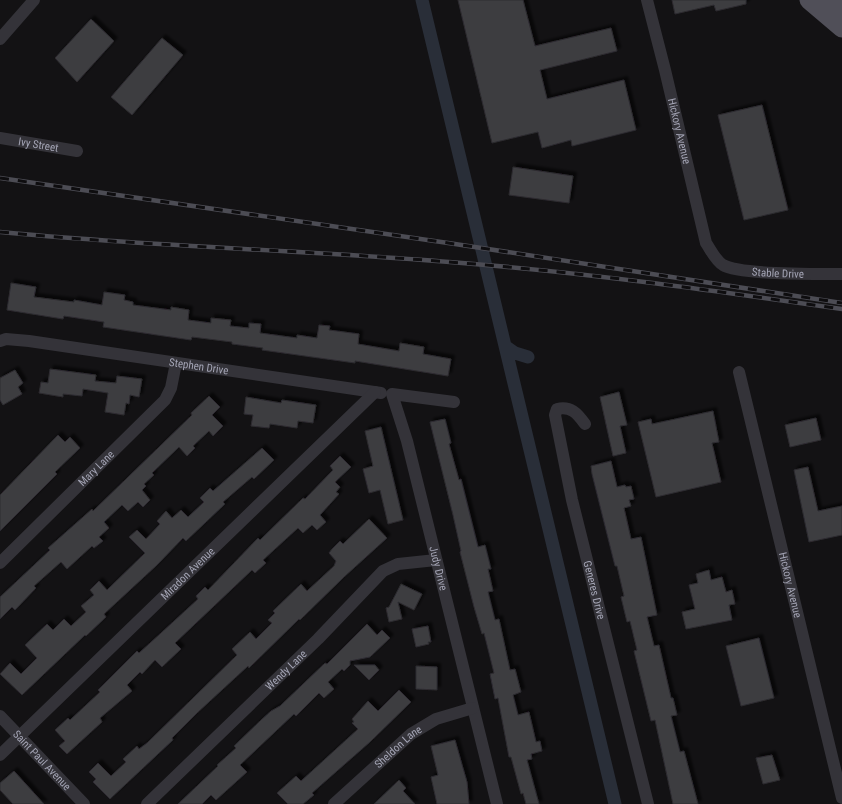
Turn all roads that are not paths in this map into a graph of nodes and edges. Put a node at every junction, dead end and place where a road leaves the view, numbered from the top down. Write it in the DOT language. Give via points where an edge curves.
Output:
graph roads {
  1 [pos="34,0"];
  2 [pos="647,0"];
  3 [pos="809,0"];
  4 [pos="833,0"];
  5 [pos="842,8"];
  6 [pos="842,28"];
  7 [pos="0,39"];
  8 [pos="0,138"];
  9 [pos="77,151"];
  10 [pos="717,259"];
  11 [pos="842,274"];
  12 [pos="2,337"];
  13 [pos="176,364"];
  14 [pos="739,372"];
  15 [pos="376,392"];
  16 [pos="392,394"];
  17 [pos="454,402"];
  18 [pos="585,424"];
  19 [pos="436,560"];
  20 [pos="0,563"];
  21 [pos="473,708"];
  22 [pos="0,716"];
  23 [pos="19,736"];
  24 [pos="0,755"];
  25 [pos="842,798"];
  26 [pos="84,804"];
  27 [pos="147,804"];
  28 [pos="334,804"];
  29 [pos="497,804"];
  30 [pos="648,804"];
  1 -- 7 [label="street"];
  2 -- 10 [label="street, Hickory Avenue" via="706,243"];
  3 -- 6 [label="main road"];
  4 -- 5 [label="main road"];
  8 -- 9 [label="street, Ivy Street"];
  10 -- 11 [label="street, Stable Drive" via="723,265 741,269 798,274"];
  12 -- 13 [label="street, Stephen Drive"];
  13 -- 15 [label="street, Stephen Drive"];
  13 -- 20 [label="street, Mary Lane" via="171,388 165,400"];
  14 -- 25 [label="street, Hickory Avenue"];
  15 -- 16 [label="street, Stephen Drive"];
  15 -- 23 [label="street, Miradon Avenue"];
  16 -- 17 [label="street"];
  16 -- 19 [label="street, Judy Drive" via="407,442"];
  18 -- 30 [label="street, Generes Drive" via="577,412 565,407 557,409 555,416 572,500"];
  19 -- 21 [label="street, Judy Drive"];
  19 -- 27 [label="street, Wendy Lane" via="398,564 383,571 318,639"];
  21 -- 28 [label="street, Sheldon Lane" via="436,719 412,734"];
  21 -- 29 [label="street, Judy Drive"];
  22 -- 23 [label="street, Saint Paul Avenue"];
  23 -- 24 [label="street, Miradon Avenue"];
  23 -- 26 [label="street, Saint Paul Avenue"];
}
